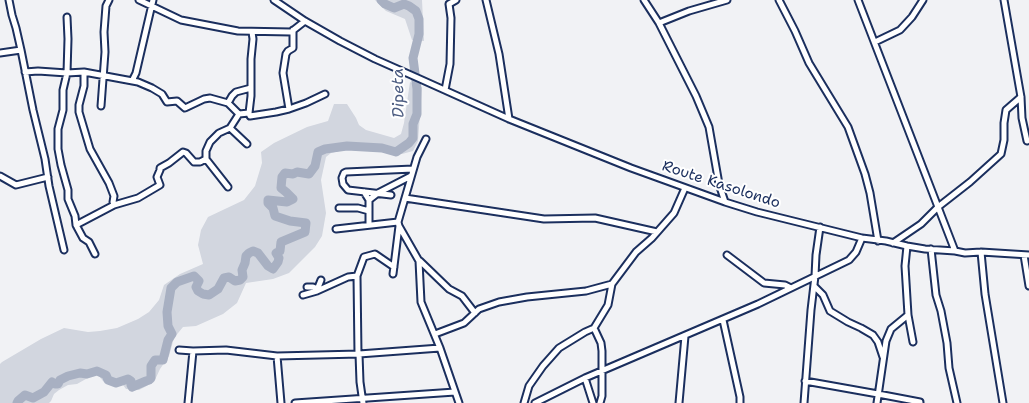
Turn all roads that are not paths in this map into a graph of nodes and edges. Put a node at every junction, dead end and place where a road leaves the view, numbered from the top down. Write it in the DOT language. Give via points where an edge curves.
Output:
graph roads {
  1 [pos="9,0"];
  2 [pos="109,0"];
  3 [pos="139,0"];
  4 [pos="274,0"];
  5 [pos="456,0"];
  6 [pos="486,0"];
  7 [pos="644,0"];
  8 [pos="727,0"];
  9 [pos="779,0"];
  10 [pos="858,0"];
  11 [pos="924,0"];
  12 [pos="1004,0"];
  13 [pos="153,3"];
  14 [pos="67,17"];
  15 [pos="305,21"];
  16 [pos="659,23"];
  17 [pos="293,30"];
  18 [pos="252,32"];
  19 [pos="875,42"];
  20 [pos="21,50"];
  21 [pos="0,53"];
  22 [pos="25,72"];
  23 [pos="84,72"];
  24 [pos="67,73"];
  25 [pos="103,76"];
  26 [pos="132,81"];
  27 [pos="251,88"];
  28 [pos="445,90"];
  29 [pos="325,94"];
  30 [pos="1021,97"];
  31 [pos="228,103"];
  32 [pos="101,106"];
  33 [pos="288,109"];
  34 [pos="249,113"];
  35 [pos="239,114"];
  36 [pos="509,119"];
  37 [pos="230,128"];
  38 [pos="426,139"];
  39 [pos="1027,141"];
  40 [pos="247,144"];
  41 [pos="206,159"];
  42 [pos="413,169"];
  43 [pos="0,176"];
  44 [pos="411,176"];
  45 [pos="48,177"];
  46 [pos="228,187"];
  47 [pos="685,188"];
  48 [pos="364,192"];
  49 [pos="378,193"];
  50 [pos="391,195"];
  51 [pos="405,198"];
  52 [pos="369,200"];
  53 [pos="725,202"];
  54 [pos="114,205"];
  55 [pos="938,207"];
  56 [pos="339,208"];
  57 [pos="369,211"];
  58 [pos="398,224"];
  59 [pos="76,225"];
  60 [pos="370,225"];
  61 [pos="820,228"];
  62 [pos="336,229"];
  63 [pos="658,232"];
  64 [pos="862,238"];
  65 [pos="878,241"];
  66 [pos="893,243"];
  67 [pos="906,246"];
  68 [pos="932,249"];
  69 [pos="64,250"];
  70 [pos="955,251"];
  71 [pos="981,252"];
  72 [pos="94,254"];
  73 [pos="727,255"];
  74 [pos="1027,255"];
  75 [pos="419,261"];
  76 [pos="394,267"];
  77 [pos="393,274"];
  78 [pos="357,276"];
  79 [pos="815,276"];
  80 [pos="321,280"];
  81 [pos="612,284"];
  82 [pos="814,286"];
  83 [pos="1029,286"];
  84 [pos="307,287"];
  85 [pos="792,288"];
  86 [pos="318,290"];
  87 [pos="303,295"];
  88 [pos="475,313"];
  89 [pos="908,315"];
  90 [pos="723,320"];
  91 [pos="594,328"];
  92 [pos="435,334"];
  93 [pos="685,336"];
  94 [pos="913,342"];
  95 [pos="440,348"];
  96 [pos="179,350"];
  97 [pos="193,351"];
  98 [pos="358,354"];
  99 [pos="277,356"];
  100 [pos="883,356"];
  101 [pos="602,371"];
  102 [pos="585,378"];
  103 [pos="805,382"];
  104 [pos="455,392"];
  105 [pos="878,394"];
  106 [pos="362,401"];
  107 [pos="188,403"];
  108 [pos="281,403"];
  109 [pos="295,403"];
  110 [pos="459,403"];
  111 [pos="524,403"];
  112 [pos="535,403"];
  113 [pos="592,403"];
  114 [pos="600,403"];
  115 [pos="679,403"];
  116 [pos="740,403"];
  117 [pos="804,403"];
  118 [pos="877,403"];
  119 [pos="920,403"];
  120 [pos="957,403"];
  121 [pos="1003,403"];
  1 -- 20 [label="street"];
  2 -- 25 [label="street" via="106,6"];
  3 -- 13 [label="street"];
  4 -- 15 [label="street"];
  5 -- 28 [label="street" via="449,4 450,64"];
  6 -- 36 [label="street" via="499,54"];
  7 -- 16 [label="street"];
  8 -- 16 [label="street"];
  9 -- 65 [label="street" via="809,63 848,127 870,193"];
  10 -- 19 [label="street"];
  11 -- 19 [label="street" via="900,30"];
  12 -- 30 [label="street"];
  13 -- 18 [label="street" via="181,20"];
  13 -- 26 [label="street"];
  14 -- 24 [label="street"];
  15 -- 17 [label="street"];
  15 -- 28 [label="street, Route Kasolondo" via="375,59"];
  16 -- 53 [label="street" via="709,127"];
  17 -- 18 [label="street"];
  17 -- 33 [label="street" via="293,48 286,54 282,73"];
  18 -- 27 [label="street"];
  19 -- 55 [label="street"];
  20 -- 21 [label="street"];
  20 -- 22 [label="street"];
  22 -- 24 [label="street"];
  22 -- 45 [label="street"];
  23 -- 24 [label="street"];
  23 -- 25 [label="street"];
  23 -- 54 [label="street" via="79,105 81,120 90,149 114,196"];
  24 -- 59 [label="street" via="58,149"];
  25 -- 26 [label="street"];
  25 -- 32 [label="street"];
  26 -- 31 [label="street" via="152,88 167,102 177,101 185,108 210,98"];
  27 -- 31 [label="street" via="236,92"];
  27 -- 34 [label="street"];
  28 -- 36 [label="street, Route Kasolondo"];
  29 -- 33 [label="street"];
  30 -- 39 [label="street"];
  30 -- 55 [label="street" via="1006,110 1001,154"];
  31 -- 35 [label="street"];
  33 -- 34 [label="street" via="250,116"];
  34 -- 35 [label="street"];
  35 -- 37 [label="street"];
  36 -- 47 [label="street, Route Kasolondo"];
  37 -- 40 [label="street"];
  37 -- 41 [label="street" via="210,142"];
  38 -- 42 [label="street"];
  41 -- 46 [label="street"];
  41 -- 54 [label="street" via="194,162 183,152 160,168 156,177 160,185 138,198"];
  42 -- 44 [label="street"];
  42 -- 48 [label="street" via="344,173 343,184 348,190"];
  43 -- 45 [label="street" via="16,185"];
  44 -- 49 [label="street"];
  44 -- 51 [label="street"];
  45 -- 69 [label="street"];
  47 -- 53 [label="street, Route Kasolondo"];
  47 -- 63 [label="street" via="674,213"];
  48 -- 49 [label="street"];
  48 -- 52 [label="street"];
  49 -- 50 [label="street"];
  49 -- 52 [label="street"];
  51 -- 58 [label="street"];
  51 -- 63 [label="street" via="544,218 594,218"];
  52 -- 57 [label="street"];
  53 -- 61 [label="street, Route Kasolondo"];
  54 -- 59 [label="street"];
  55 -- 66 [label="street" via="921,224"];
  55 -- 70 [label="street"];
  56 -- 57 [label="street"];
  57 -- 60 [label="street"];
  58 -- 60 [label="street"];
  58 -- 75 [label="street"];
  58 -- 76 [label="street"];
  59 -- 72 [label="street"];
  60 -- 62 [label="street"];
  61 -- 64 [label="street, Route Kasolondo"];
  61 -- 79 [label="street"];
  63 -- 81 [label="street" via="636,252"];
  64 -- 65 [label="street, Route Kasolondo"];
  64 -- 79 [label="street" via="848,260"];
  65 -- 66 [label="street, Route Kasolondo"];
  66 -- 67 [label="street, Route Kasolondo"];
  67 -- 68 [label="street, Route Kasolondo"];
  67 -- 89 [label="street"];
  68 -- 70 [label="street, Route Kasolondo"];
  68 -- 120 [label="street" via="936,295"];
  70 -- 71 [label="street, Route Kasolondo"];
  71 -- 74 [label="street, Route Kasolondo"];
  71 -- 121 [label="street"];
  73 -- 85 [label="street" via="764,283"];
  74 -- 83 [label="street"];
  75 -- 88 [label="street" via="449,289 462,296"];
  75 -- 92 [label="street" via="422,302"];
  76 -- 77 [label="street"];
  76 -- 78 [label="street" via="370,254 364,257"];
  78 -- 86 [label="street"];
  78 -- 98 [label="street"];
  79 -- 82 [label="street"];
  79 -- 85 [label="street"];
  80 -- 86 [label="street"];
  81 -- 88 [label="street" via="586,291 499,302"];
  81 -- 91 [label="street" via="608,305"];
  82 -- 100 [label="street" via="823,295 830,311 873,335"];
  82 -- 103 [label="street"];
  84 -- 86 [label="street"];
  85 -- 90 [label="street"];
  86 -- 87 [label="street"];
  88 -- 92 [label="street" via="464,323"];
  89 -- 94 [label="street"];
  89 -- 100 [label="street" via="891,329"];
  90 -- 93 [label="street"];
  90 -- 116 [label="street"];
  91 -- 101 [label="street" via="601,343"];
  91 -- 111 [label="street" via="559,348 529,386"];
  92 -- 95 [label="street"];
  93 -- 101 [label="street"];
  93 -- 115 [label="street"];
  95 -- 98 [label="street"];
  95 -- 104 [label="street"];
  96 -- 97 [label="street"];
  97 -- 99 [label="street" via="226,350"];
  97 -- 107 [label="street"];
  98 -- 99 [label="street"];
  98 -- 106 [label="street"];
  99 -- 108 [label="street"];
  100 -- 105 [label="street"];
  101 -- 102 [label="street"];
  101 -- 114 [label="street"];
  102 -- 112 [label="street"];
  102 -- 113 [label="street"];
  103 -- 105 [label="street"];
  103 -- 117 [label="street"];
  104 -- 106 [label="street"];
  104 -- 110 [label="street"];
  105 -- 118 [label="street"];
  105 -- 119 [label="street"];
  106 -- 109 [label="street"];
}
